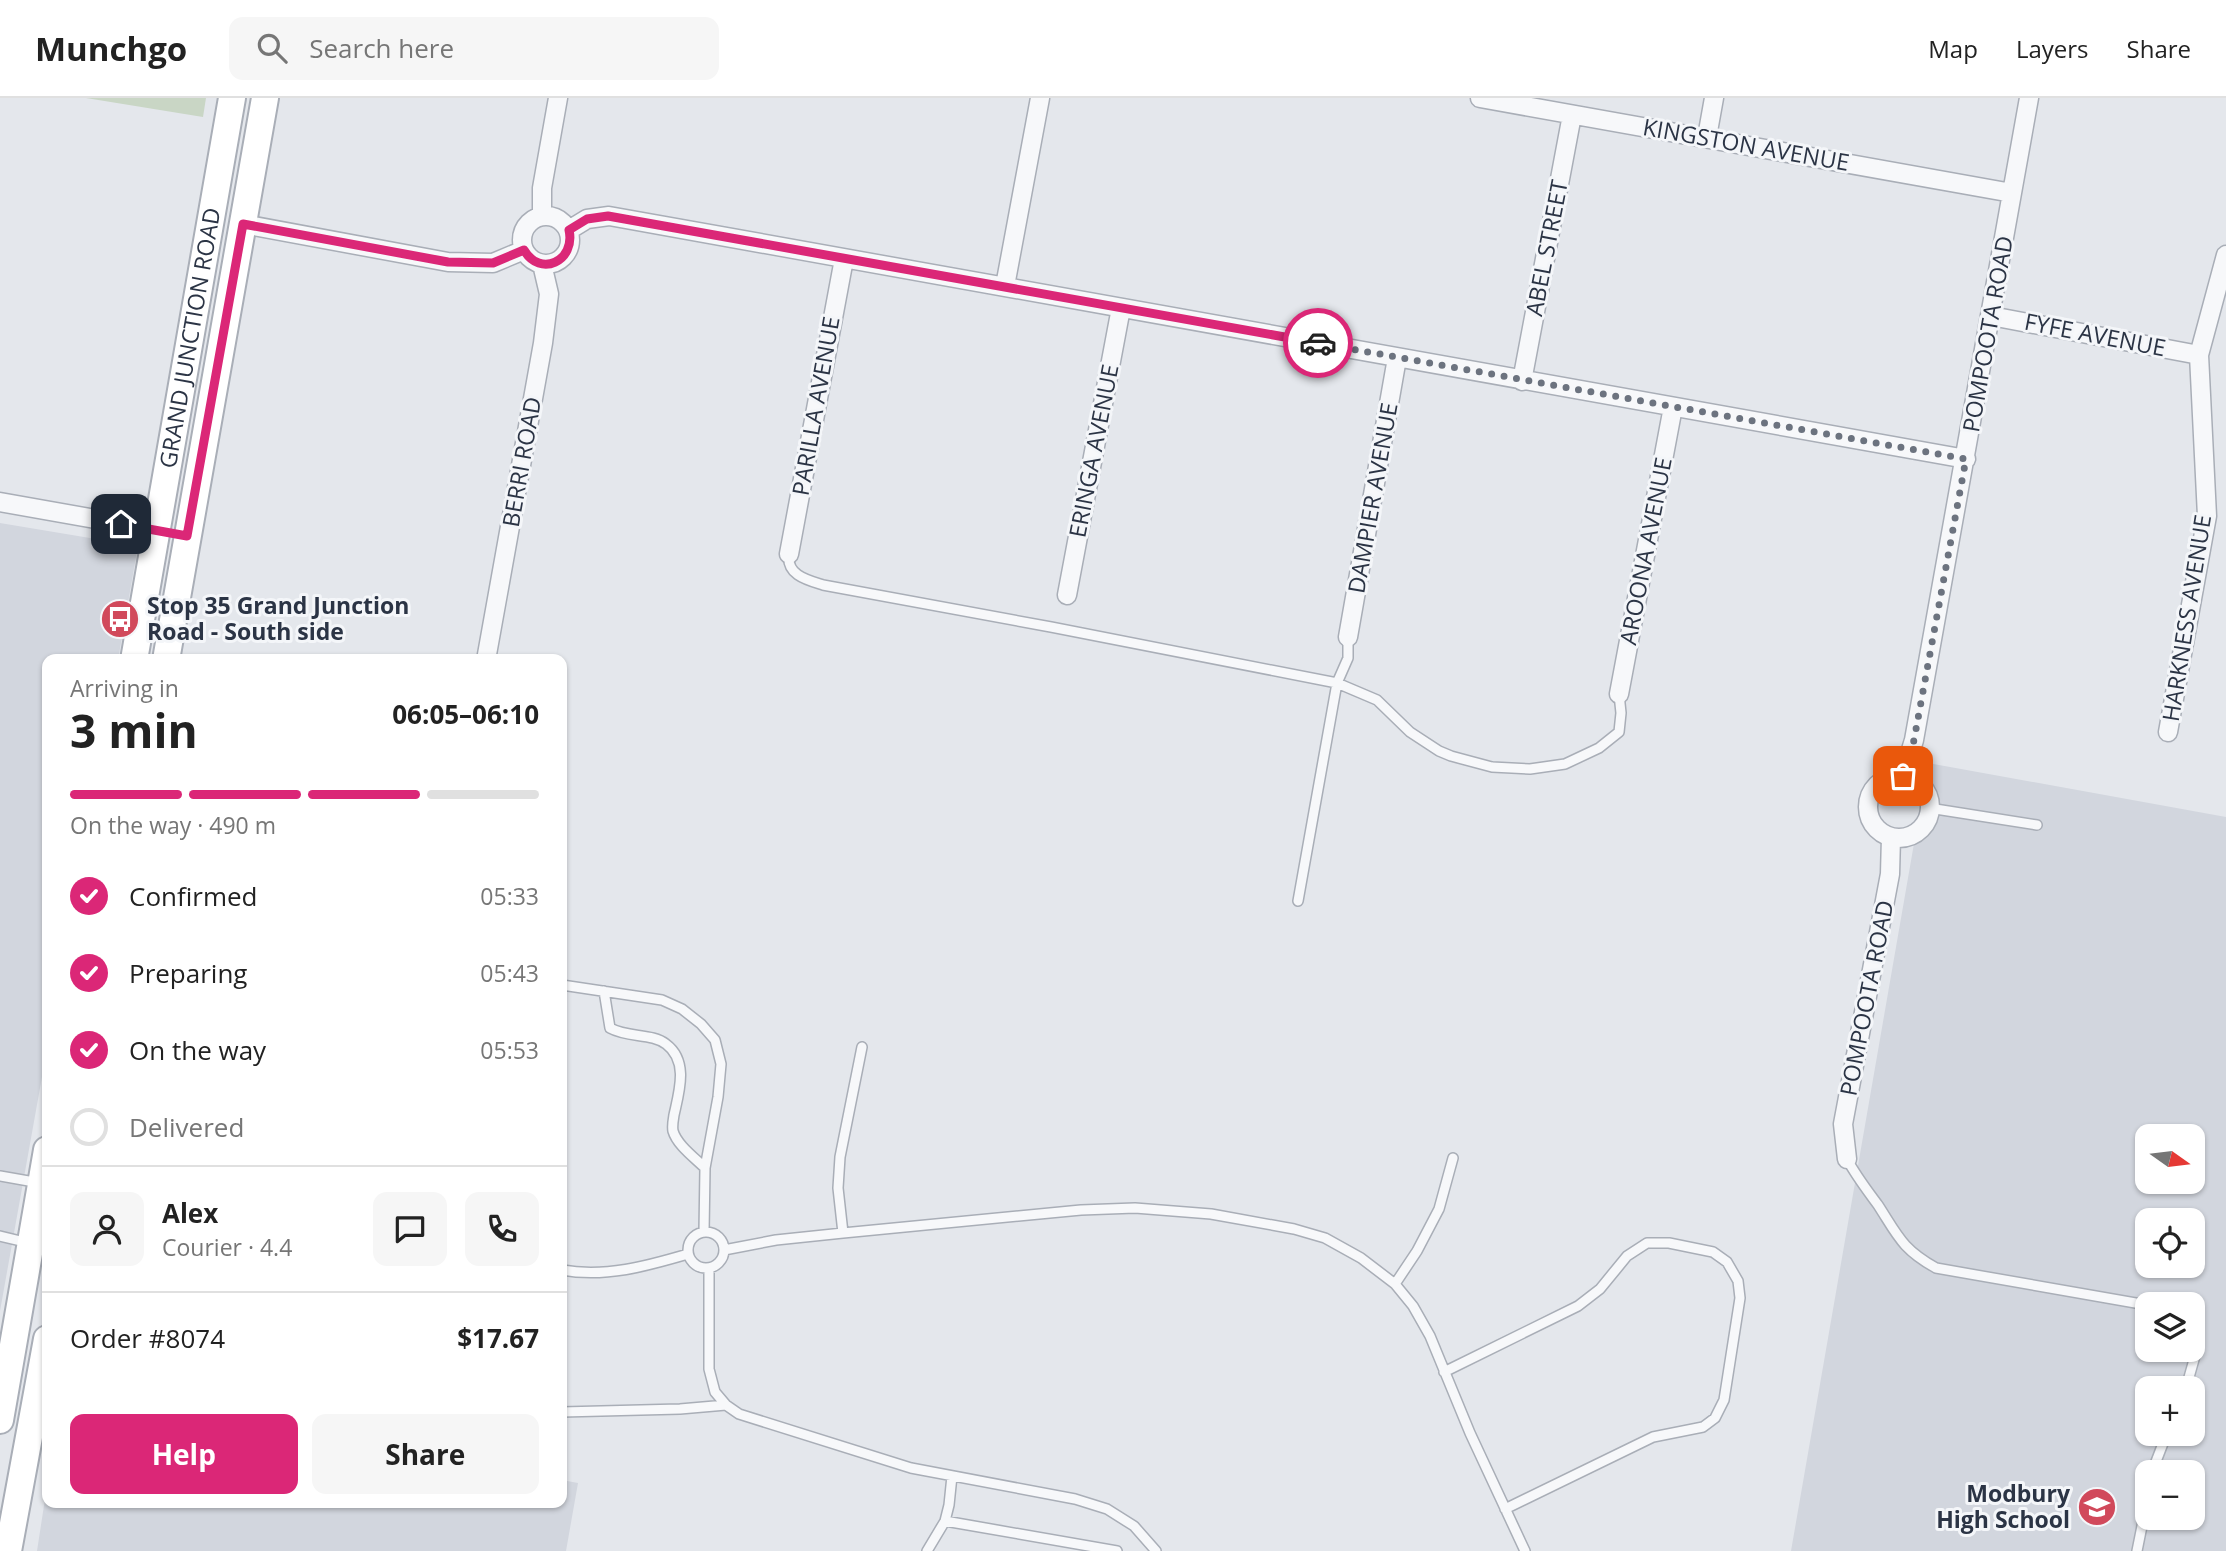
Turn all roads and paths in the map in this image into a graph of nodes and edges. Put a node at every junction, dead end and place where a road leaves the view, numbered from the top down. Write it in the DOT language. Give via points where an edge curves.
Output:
graph roads {
  1 [pos="232,98"];
  2 [pos="265,98"];
  3 [pos="558,98"];
  4 [pos="1040,98"];
  5 [pos="1480,98"];
  6 [pos="1714,98"];
  7 [pos="2029,98"];
  8 [pos="1572,115"];
  9 [pos="1707,137"];
  10 [pos="2012,193"];
  11 [pos="542,215"];
  12 [pos="211,219"];
  13 [pos="243,224"];
  14 [pos="569,230"];
  15 [pos="524,250"];
  16 [pos="2226,256"];
  17 [pos="844,259"];
  18 [pos="541,264"];
  19 [pos="1005,286"];
  20 [pos="1121,307"];
  21 [pos="1991,316"];
  22 [pos="2199,355"];
  23 [pos="1397,358"];
  24 [pos="1521,381"];
  25 [pos="1673,407"];
  26 [pos="1966,459"];
  27 [pos="0,502"];
  28 [pos="156,530"];
  29 [pos="187,536"];
  30 [pos="789,554"];
  31 [pos="1067,595"];
  32 [pos="1348,637"];
  33 [pos="135,654"];
  34 [pos="167,654"];
  35 [pos="487,654"];
  36 [pos="1337,683"];
  37 [pos="1619,694"];
  38 [pos="2168,732"];
  39 [pos="1903,776"];
  40 [pos="1929,808"];
  41 [pos="2037,825"];
  42 [pos="1891,837"];
  43 [pos="1298,901"];
  44 [pos="567,986"];
  45 [pos="604,991"];
  46 [pos="862,1047"];
  47 [pos="1453,1158"];
  48 [pos="1847,1159"];
  49 [pos="705,1168"];
  50 [pos="0,1176"];
  51 [pos="42,1180"];
  52 [pos="42,1209"];
  53 [pos="704,1232"];
  54 [pos="843,1233"];
  55 [pos="0,1236"];
  56 [pos="724,1250"];
  57 [pos="39,1253"];
  58 [pos="688,1254"];
  59 [pos="709,1268"];
  60 [pos="567,1270"];
  61 [pos="1395,1284"];
  62 [pos="2135,1303"];
  63 [pos="42,1347"];
  64 [pos="42,1367"];
  65 [pos="1444,1372"];
  66 [pos="3,1382"];
  67 [pos="726,1405"];
  68 [pos="567,1412"];
  69 [pos="0,1420"];
  70 [pos="0,1434"];
  71 [pos="952,1476"];
  72 [pos="1505,1509"];
  73 [pos="945,1521"];
  74 [pos="2141,1530"];
  75 [pos="8,1551"];
  76 [pos="927,1551"];
  77 [pos="1118,1551"];
  78 [pos="1156,1551"];
  79 [pos="1525,1551"];
  80 [pos="2137,1551"];
  1 -- 12 [label="main road, GRAND JUNCTION ROAD"];
  2 -- 13 [label="main road, GRAND JUNCTION ROAD"];
  3 -- 11 [label="street" via="542,188"];
  4 -- 19 [label="street"];
  5 -- 8 [label="street, KINGSTON AVENUE"];
  6 -- 9 [label="street"];
  7 -- 10 [label="street, POMPOOTA ROAD"];
  8 -- 9 [label="street, KINGSTON AVENUE"];
  8 -- 24 [label="street, ABEL STREET"];
  9 -- 10 [label="street, KINGSTON AVENUE"];
  10 -- 21 [label="street, POMPOOTA ROAD"];
  11 -- 14 [label="street" via="558,218"];
  11 -- 15 [label="street" via="522,233"];
  12 -- 13 [label="main road"];
  12 -- 28 [label="main road, GRAND JUNCTION ROAD"];
  13 -- 15 [label="street" via="448,262 493,263"];
  13 -- 29 [label="main road, GRAND JUNCTION ROAD"];
  14 -- 17 [label="street" via="587,219 608,216"];
  14 -- 18 [label="street" via="567,252 554,263"];
  15 -- 18 [label="street"];
  16 -- 22 [label="street, HARKNESS AVENUE"];
  17 -- 19 [label="street"];
  17 -- 30 [label="street, PARILLA AVENUE"];
  18 -- 35 [label="street, BERRI ROAD" via="549,294 543,343"];
  19 -- 20 [label="street"];
  20 -- 23 [label="street"];
  20 -- 31 [label="street, ERINGA AVENUE"];
  21 -- 22 [label="street, FYFE AVENUE"];
  21 -- 26 [label="street, POMPOOTA ROAD"];
  22 -- 38 [label="street, HARKNESS AVENUE" via="2207,516"];
  23 -- 24 [label="street"];
  23 -- 32 [label="street, DAMPIER AVENUE"];
  24 -- 25 [label="street"];
  25 -- 26 [label="street"];
  25 -- 37 [label="street, AROONA AVENUE"];
  26 -- 39 [label="street, POMPOOTA ROAD" via="1914,740"];
  27 -- 28 [label="street"];
  28 -- 29 [label="main road"];
  28 -- 33 [label="main road, GRAND JUNCTION ROAD"];
  29 -- 34 [label="main road, GRAND JUNCTION ROAD"];
  30 -- 36 [label="lane" via="793,572 823,585"];
  32 -- 36 [label="lane" via="1348,658"];
  36 -- 37 [label="lane" via="1377,700 1410,732 1439,751 1510,769 1565,764 1609,741 1619,732"];
  36 -- 43 [label="lane"];
  39 -- 40 [label="street" via="1919,783"];
  39 -- 42 [label="street" via="1883,780 1869,797 1873,825"];
  40 -- 41 [label="lane"];
  40 -- 42 [label="street" via="1929,816 1915,833"];
  42 -- 48 [label="street, POMPOOTA ROAD" via="1890,874 1843,1124"];
  44 -- 45 [label="lane"];
  45 -- 49 [label="lane" via="610,1028 659,1039 670,1046 682,1076 672,1128"];
  45 -- 49 [label="lane" via="662,1000 682,1009 715,1040 721,1064"];
  46 -- 54 [label="lane" via="840,1157"];
  47 -- 61 [label="lane" via="1439,1209"];
  48 -- 62 [label="lane" via="1904,1245 1936,1268"];
  49 -- 53 [label="lane"];
  50 -- 51 [label="lane"];
  52 -- 57 [label="main road"];
  53 -- 56 [label="lane" via="716,1235"];
  53 -- 58 [label="lane" via="690,1242"];
  54 -- 56 [label="lane"];
  54 -- 61 [label="lane" via="1095,1209 1205,1214 1325,1238"];
  55 -- 57 [label="lane"];
  56 -- 59 [label="lane"];
  57 -- 66 [label="main road"];
  58 -- 59 [label="lane" via="697,1265"];
  58 -- 60 [label="lane" via="609,1273"];
  59 -- 67 [label="lane" via="709,1368 715,1392"];
  61 -- 65 [label="lane" via="1430,1336"];
  63 -- 70 [label="main road" via="28,1359"];
  64 -- 75 [label="main road"];
  65 -- 72 [label="lane"];
  65 -- 72 [label="lane" via="1578,1306 1601,1289 1627,1256 1647,1243 1713,1252 1727,1262 1738,1281 1740,1298 1724,1400 1715,1418 1703,1427 1653,1437"];
  66 -- 69 [label="main road"];
  67 -- 68 [label="lane"];
  67 -- 71 [label="lane" via="739,1415"];
  71 -- 73 [label="lane"];
  71 -- 78 [label="lane" via="1107,1509 1134,1526"];
  72 -- 79 [label="lane"];
  73 -- 76 [label="lane"];
  73 -- 77 [label="lane"];
  74 -- 80 [label="lane"];
}
